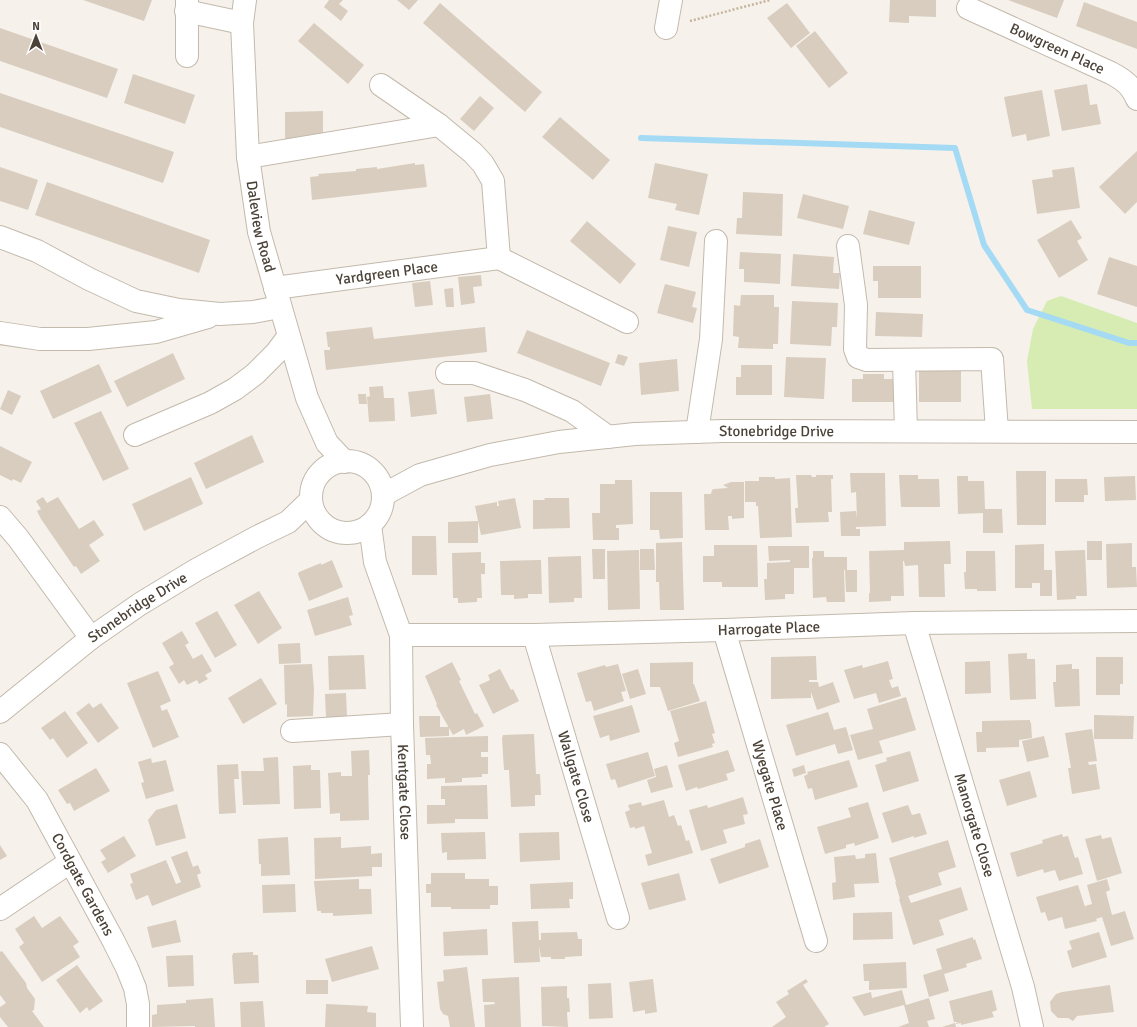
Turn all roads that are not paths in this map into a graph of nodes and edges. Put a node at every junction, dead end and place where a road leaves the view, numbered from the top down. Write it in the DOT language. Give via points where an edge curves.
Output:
graph roads {
  1 [pos="245,0"];
  2 [pos="671,0"];
  3 [pos="187,6"];
  4 [pos="968,8"];
  5 [pos="242,23"];
  6 [pos="666,28"];
  7 [pos="187,56"];
  8 [pos="381,85"];
  9 [pos="1137,99"];
  10 [pos="439,125"];
  11 [pos="248,157"];
  12 [pos="0,237"];
  13 [pos="716,241"];
  14 [pos="848,246"];
  15 [pos="499,258"];
  16 [pos="277,298"];
  17 [pos="220,314"];
  18 [pos="627,322"];
  19 [pos="0,333"];
  20 [pos="288,337"];
  21 [pos="904,360"];
  22 [pos="447,373"];
  23 [pos="906,431"];
  24 [pos="997,431"];
  25 [pos="697,432"];
  26 [pos="1137,432"];
  27 [pos="136,436"];
  28 [pos="608,437"];
  29 [pos="327,443"];
  30 [pos="345,462"];
  31 [pos="324,470"];
  32 [pos="375,475"];
  33 [pos="420,475"];
  34 [pos="383,495"];
  35 [pos="311,500"];
  36 [pos="0,517"];
  37 [pos="319,520"];
  38 [pos="288,522"];
  39 [pos="370,525"];
  40 [pos="349,533"];
  41 [pos="375,562"];
  42 [pos="1137,621"];
  43 [pos="914,624"];
  44 [pos="724,630"];
  45 [pos="401,635"];
  46 [pos="534,635"];
  47 [pos="91,638"];
  48 [pos="0,712"];
  49 [pos="402,724"];
  50 [pos="292,731"];
  51 [pos="0,754"];
  52 [pos="70,862"];
  53 [pos="0,909"];
  54 [pos="618,918"];
  55 [pos="816,941"];
  56 [pos="138,1027"];
  57 [pos="412,1027"];
  58 [pos="1032,1027"];
  1 -- 5 [label="street, Daleview Road"];
  2 -- 6 [label="street"];
  3 -- 5 [label="street"];
  3 -- 7 [label="street"];
  4 -- 9 [label="street, Bowgreen Place" via="1111,73 1125,81"];
  5 -- 11 [label="street, Daleview Road"];
  8 -- 10 [label="street"];
  10 -- 11 [label="street"];
  10 -- 15 [label="street" via="473,153 493,181"];
  11 -- 16 [label="street, Daleview Road" via="259,232"];
  12 -- 17 [label="street" via="37,251 136,301 179,310"];
  13 -- 25 [label="street" via="711,339"];
  14 -- 21 [label="street" via="856,305 855,349 858,357 867,360"];
  15 -- 16 [label="street, Yardgreen Place"];
  15 -- 18 [label="street"];
  16 -- 17 [label="street, Yardgreen Place" via="253,312"];
  16 -- 20 [label="street, Daleview Road"];
  17 -- 19 [label="street" via="156,332 88,339 40,339"];
  20 -- 27 [label="street" via="255,374 235,389"];
  20 -- 29 [label="street, Daleview Road" via="307,398"];
  21 -- 23 [label="street"];
  21 -- 24 [label="street" via="992,359"];
  22 -- 28 [label="street" via="474,373 525,390 572,411"];
  23 -- 24 [label="street, Stonebridge Drive"];
  23 -- 25 [label="street, Stonebridge Drive"];
  24 -- 26 [label="street, Stonebridge Drive"];
  25 -- 28 [label="street, Stonebridge Drive"];
  28 -- 33 [label="street, Stonebridge Drive" via="558,442 490,455"];
  29 -- 30 [label="street, Daleview Road"];
  29 -- 31 [label="street"];
  30 -- 31 [label="street" via="334,464"];
  30 -- 32 [label="street" via="362,464"];
  31 -- 35 [label="street" via="314,483"];
  32 -- 33 [label="street, Stonebridge Drive"];
  32 -- 34 [label="street"];
  33 -- 34 [label="street, Stonebridge Drive"];
  34 -- 39 [label="street" via="380,512"];
  35 -- 37 [label="street"];
  35 -- 38 [label="street, Stonebridge Drive"];
  36 -- 47 [label="street"];
  37 -- 38 [label="street, Stonebridge Drive"];
  37 -- 40 [label="street" via="333,530"];
  38 -- 47 [label="street, Stonebridge Drive" via="196,570"];
  39 -- 40 [label="street" via="360,531"];
  39 -- 41 [label="street, Kentgate Close"];
  40 -- 41 [label="street, Kentgate Close"];
  41 -- 45 [label="street, Kentgate Close"];
  42 -- 43 [label="street, Harrogate Place"];
  43 -- 44 [label="street, Harrogate Place"];
  43 -- 58 [label="street, Manorgate Close" via="1023,987"];
  44 -- 46 [label="street, Harrogate Place"];
  44 -- 55 [label="street, Wyegate Place"];
  45 -- 46 [label="street, Harrogate Place"];
  45 -- 49 [label="street, Kentgate Close"];
  46 -- 54 [label="street, Wallgate Close"];
  47 -- 48 [label="street, Stonebridge Drive"];
  49 -- 50 [label="street"];
  49 -- 57 [label="street, Kentgate Close"];
  51 -- 52 [label="street, Cordgate Gardens" via="37,800"];
  52 -- 53 [label="street"];
  52 -- 56 [label="street, Cordgate Gardens" via="127,968 138,1004"];
}
